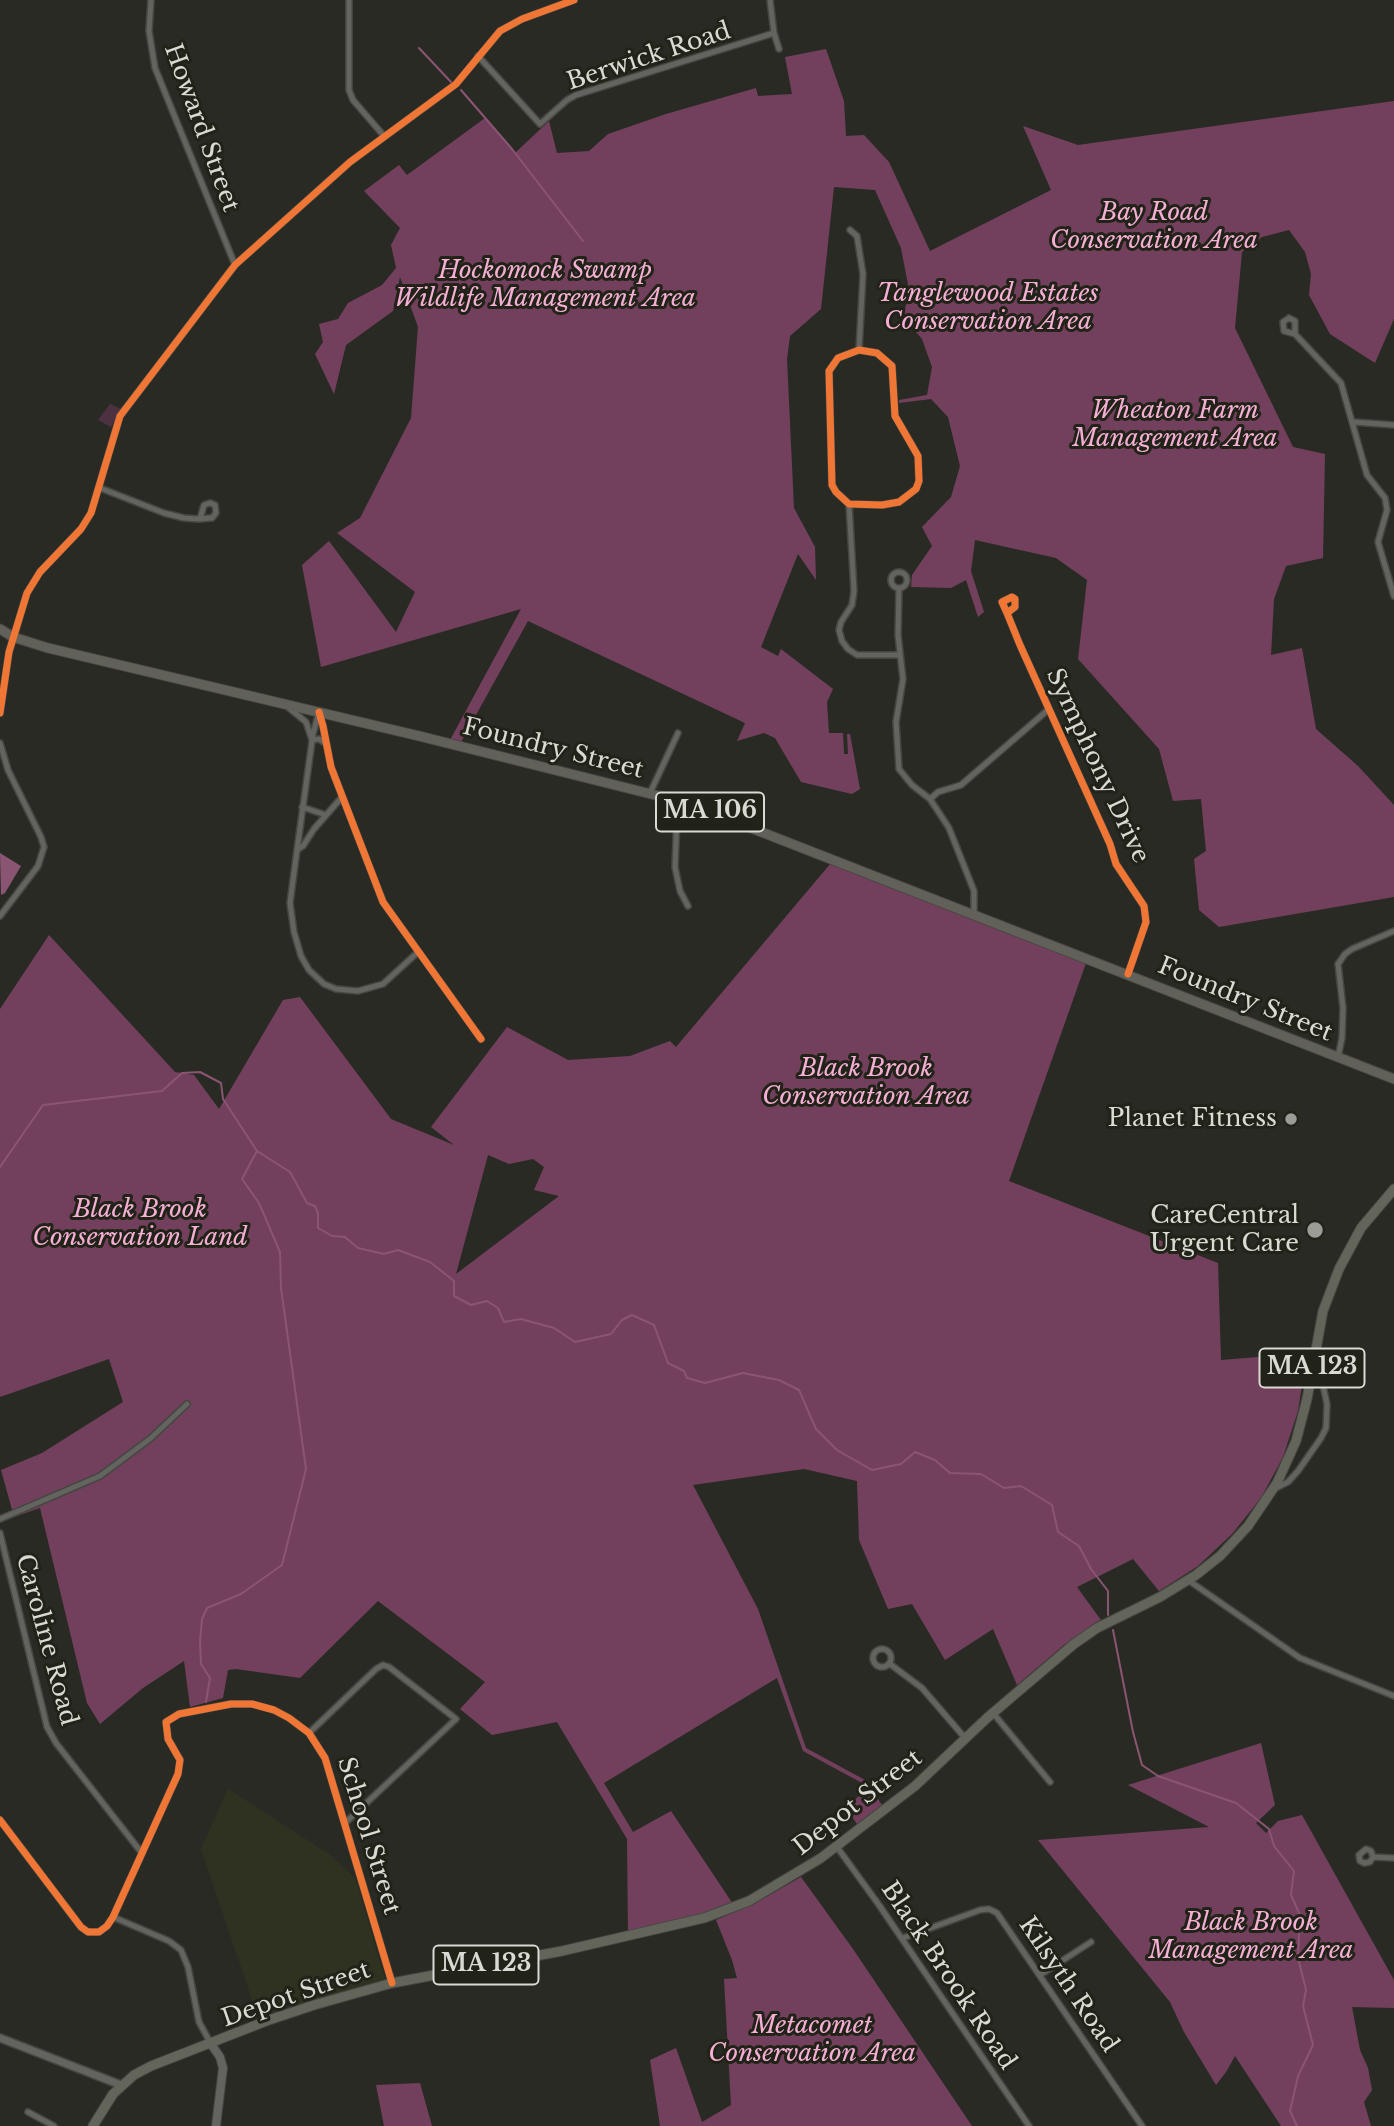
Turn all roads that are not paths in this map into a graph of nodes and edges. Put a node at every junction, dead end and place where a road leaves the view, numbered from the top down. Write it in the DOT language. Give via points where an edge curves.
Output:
graph roads {
  1 [pos="151,0"];
  2 [pos="349,0"];
  3 [pos="575,0"];
  4 [pos="770,0"];
  5 [pos="774,33"];
  6 [pos="779,49"];
  7 [pos="478,56"];
  8 [pos="384,136"];
  9 [pos="850,230"];
  10 [pos="235,265"];
  11 [pos="1295,334"];
  12 [pos="859,350"];
  13 [pos="1354,422"];
  14 [pos="1394,425"];
  15 [pos="100,488"];
  16 [pos="849,504"];
  17 [pos="200,519"];
  18 [pos="899,588"];
  19 [pos="1394,596"];
  20 [pos="1007,613"];
  21 [pos="0,629"];
  22 [pos="13,637"];
  23 [pos="899,655"];
  24 [pos="284,704"];
  25 [pos="1049,709"];
  26 [pos="318,712"];
  27 [pos="0,713"];
  28 [pos="678,733"];
  29 [pos="313,740"];
  30 [pos="0,743"];
  31 [pos="325,743"];
  32 [pos="650,793"];
  33 [pos="342,797"];
  34 [pos="674,799"];
  35 [pos="930,799"];
  36 [pos="687,803"];
  37 [pos="302,807"];
  38 [pos="326,815"];
  39 [pos="677,815"];
  40 [pos="297,850"];
  41 [pos="688,906"];
  42 [pos="974,914"];
  43 [pos="0,916"];
  44 [pos="1394,932"];
  45 [pos="418,952"];
  46 [pos="1128,974"];
  47 [pos="481,1039"];
  48 [pos="1338,1057"];
  49 [pos="1394,1079"];
  50 [pos="1394,1189"];
  51 [pos="1315,1353"];
  52 [pos="187,1404"];
  53 [pos="1273,1490"];
  54 [pos="0,1519"];
  55 [pos="0,1533"];
  56 [pos="1188,1580"];
  57 [pos="890,1664"];
  58 [pos="1394,1696"];
  59 [pos="993,1713"];
  60 [pos="309,1733"];
  61 [pos="965,1738"];
  62 [pos="1050,1782"];
  63 [pos="0,1820"];
  64 [pos="345,1823"];
  65 [pos="837,1847"];
  66 [pos="141,1853"];
  67 [pos="1373,1857"];
  68 [pos="1394,1858"];
  69 [pos="113,1917"];
  70 [pos="903,1938"];
  71 [pos="1091,1942"];
  72 [pos="1040,1975"];
  73 [pos="392,1983"];
  74 [pos="0,2038"];
  75 [pos="211,2044"];
  76 [pos="121,2085"];
  77 [pos="28,2112"];
  78 [pos="54,2126"];
  79 [pos="93,2126"];
  80 [pos="216,2126"];
  81 [pos="1029,2126"];
  82 [pos="1142,2126"];
  1 -- 10 [label="street, Howard Street" via="149,31 155,68"];
  2 -- 8 [label="street" via="349,90"];
  3 -- 7 [label="street" via="506,26"];
  4 -- 5 [label="street"];
  5 -- 6 [label="street"];
  5 -- 7 [label="street, Berwick Road" via="576,95 540,124"];
  7 -- 8 [label="street" via="456,84"];
  8 -- 10 [label="street"];
  9 -- 12 [label="street" via="857,236 863,274"];
  10 -- 15 [label="street" via="121,413"];
  11 -- 13 [label="street" via="1341,383"];
  12 -- 16 [label="street" via="838,358 829,372 832,485"];
  12 -- 16 [label="street" via="877,353 892,366 895,416 918,456 919,481 899,502"];
  13 -- 14 [label="street"];
  13 -- 19 [label="street" via="1367,475 1385,498 1387,510 1378,542"];
  15 -- 17 [label="street" via="175,516"];
  15 -- 22 [label="street" via="84,526 32,584"];
  16 -- 23 [label="street" via="854,592 841,622 842,641 857,655"];
  18 -- 23 [label="street"];
  20 -- 25 [label="street, Symphony Drive"];
  21 -- 22 [label="main road, Foundry Street / MA 106"];
  22 -- 24 [label="main road, Foundry Street / MA 106"];
  22 -- 27 [label="street"];
  23 -- 35 [label="street" via="903,661 896,722 899,769"];
  24 -- 26 [label="main road, Foundry Street / MA 106"];
  24 -- 29 [label="street" via="306,722"];
  25 -- 35 [label="street" via="961,785"];
  25 -- 46 [label="street, Symphony Drive" via="1116,864 1144,906 1146,922"];
  26 -- 29 [label="street"];
  26 -- 31 [label="street"];
  26 -- 32 [label="main road, Foundry Street / MA 106"];
  28 -- 32 [label="street"];
  29 -- 31 [label="street"];
  29 -- 37 [label="street"];
  30 -- 43 [label="street" via="44,847 38,866"];
  31 -- 33 [label="street"];
  32 -- 34 [label="main road, Foundry Street / MA 106"];
  33 -- 38 [label="street"];
  33 -- 45 [label="street" via="383,902"];
  34 -- 36 [label="main road, Foundry Street / MA 106"];
  34 -- 39 [label="street"];
  35 -- 42 [label="street" via="949,828 975,891"];
  36 -- 39 [label="street"];
  36 -- 42 [label="main road, Foundry Street / MA 106"];
  37 -- 38 [label="street"];
  37 -- 40 [label="street"];
  38 -- 40 [label="street"];
  39 -- 41 [label="street" via="675,867"];
  40 -- 45 [label="street" via="290,903 294,932 301,956 319,980 342,990 373,989"];
  42 -- 46 [label="main road, Foundry Street / MA 106"];
  44 -- 48 [label="street" via="1356,947 1340,961 1343,1014"];
  45 -- 47 [label="street"];
  46 -- 48 [label="main road, Foundry Street / MA 106"];
  48 -- 49 [label="main road, Foundry Street / MA 106"];
  50 -- 51 [label="highway, Depot Street / MA 123" via="1346,1254 1326,1303"];
  51 -- 53 [label="highway, Depot Street / MA 123" via="1300,1431"];
  51 -- 53 [label="street" via="1327,1404 1326,1428 1298,1471"];
  52 -- 54 [label="street" via="100,1476"];
  53 -- 56 [label="highway, Depot Street / MA 123" via="1231,1545"];
  55 -- 66 [label="street, Caroline Road" via="49,1731"];
  56 -- 58 [label="street" via="1300,1658"];
  56 -- 59 [label="highway, Depot Street / MA 123" via="1085,1636"];
  57 -- 61 [label="street" via="922,1688"];
  59 -- 61 [label="highway, Depot Street / MA 123"];
  59 -- 62 [label="street"];
  60 -- 64 [label="street, School Street" via="325,1758"];
  60 -- 64 [label="street" via="383,1665 456,1718"];
  60 -- 66 [label="street, School Street" via="278,1712 247,1703 169,1719 168,1739 180,1760 179,1770"];
  61 -- 65 [label="highway, Depot Street / MA 123" via="915,1786"];
  63 -- 69 [label="street" via="84,1929 99,1932"];
  64 -- 73 [label="street, School Street"];
  65 -- 70 [label="street, Black Brook Road"];
  65 -- 73 [label="highway, Depot Street / MA 123" via="757,1898 704,1918 554,1953"];
  66 -- 69 [label="street"];
  67 -- 68 [label="street"];
  69 -- 75 [label="street" via="181,1950 200,2022"];
  70 -- 72 [label="street, Kilsyth Road" via="991,1909"];
  70 -- 81 [label="street, Black Brook Road"];
  71 -- 72 [label="street"];
  72 -- 82 [label="street, Kilsyth Road"];
  73 -- 75 [label="highway, Depot Street / MA 123" via="314,2005"];
  74 -- 76 [label="street"];
  75 -- 76 [label="highway, Depot Street / MA 123" via="151,2066"];
  75 -- 80 [label="main road" via="223,2068"];
  76 -- 79 [label="highway, Depot Street / MA 123"];
  77 -- 78 [label="street"];
}
